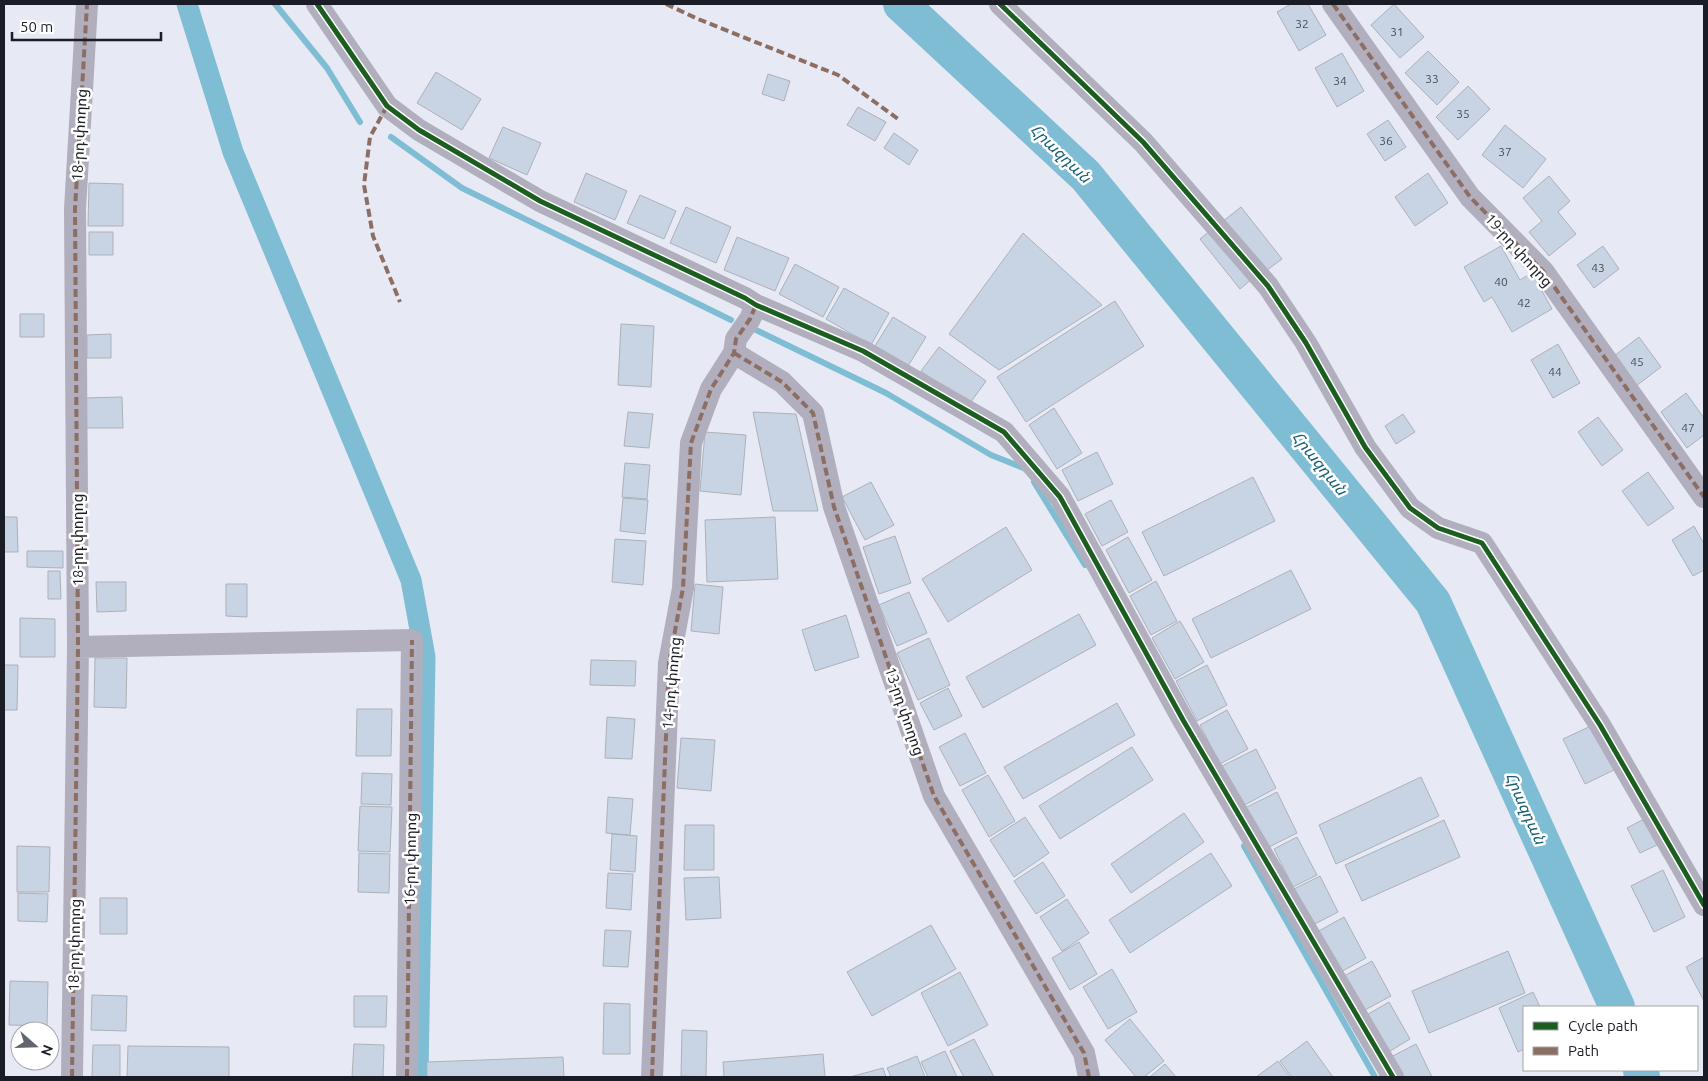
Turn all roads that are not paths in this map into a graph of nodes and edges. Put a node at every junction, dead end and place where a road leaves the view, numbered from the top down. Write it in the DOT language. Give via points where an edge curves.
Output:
graph roads {
  1 [pos="87,4"];
  2 [pos="317,4"];
  3 [pos="1000,4"];
  4 [pos="1333,4"];
  5 [pos="756,305"];
  6 [pos="734,353"];
  7 [pos="1704,497"];
  8 [pos="78,648"];
  9 [pos="1704,905"];
  10 [pos="72,1077"];
  11 [pos="407,1077"];
  12 [pos="652,1077"];
  13 [pos="1089,1077"];
  14 [pos="1393,1077"];
  1 -- 8 [label="street, 18-րդ փողոց" via="75,209"];
  2 -- 5 [label="street" via="387,106 420,130 540,201"];
  3 -- 9 [label="street" via="1143,142 1268,286 1306,344 1365,447 1410,508 1438,528 1482,543 1600,725"];
  4 -- 7 [label="street, 19-րդ փողոց" via="1470,197 1543,271"];
  5 -- 6 [label="street, 14-րդ փողոց" via="736,339"];
  5 -- 14 [label="street" via="863,351 1004,432 1060,497 1184,720"];
  6 -- 12 [label="street, 14-րդ փողոց" via="711,389 691,444 683,588 669,663"];
  6 -- 13 [label="street, 13-րդ փողոց" via="782,382 812,413 834,507 934,796 1084,1053"];
  8 -- 10 [label="street, 18-րդ փողոց"];
  8 -- 11 [label="street, 16-րդ փողոց" via="412,640"];
}
